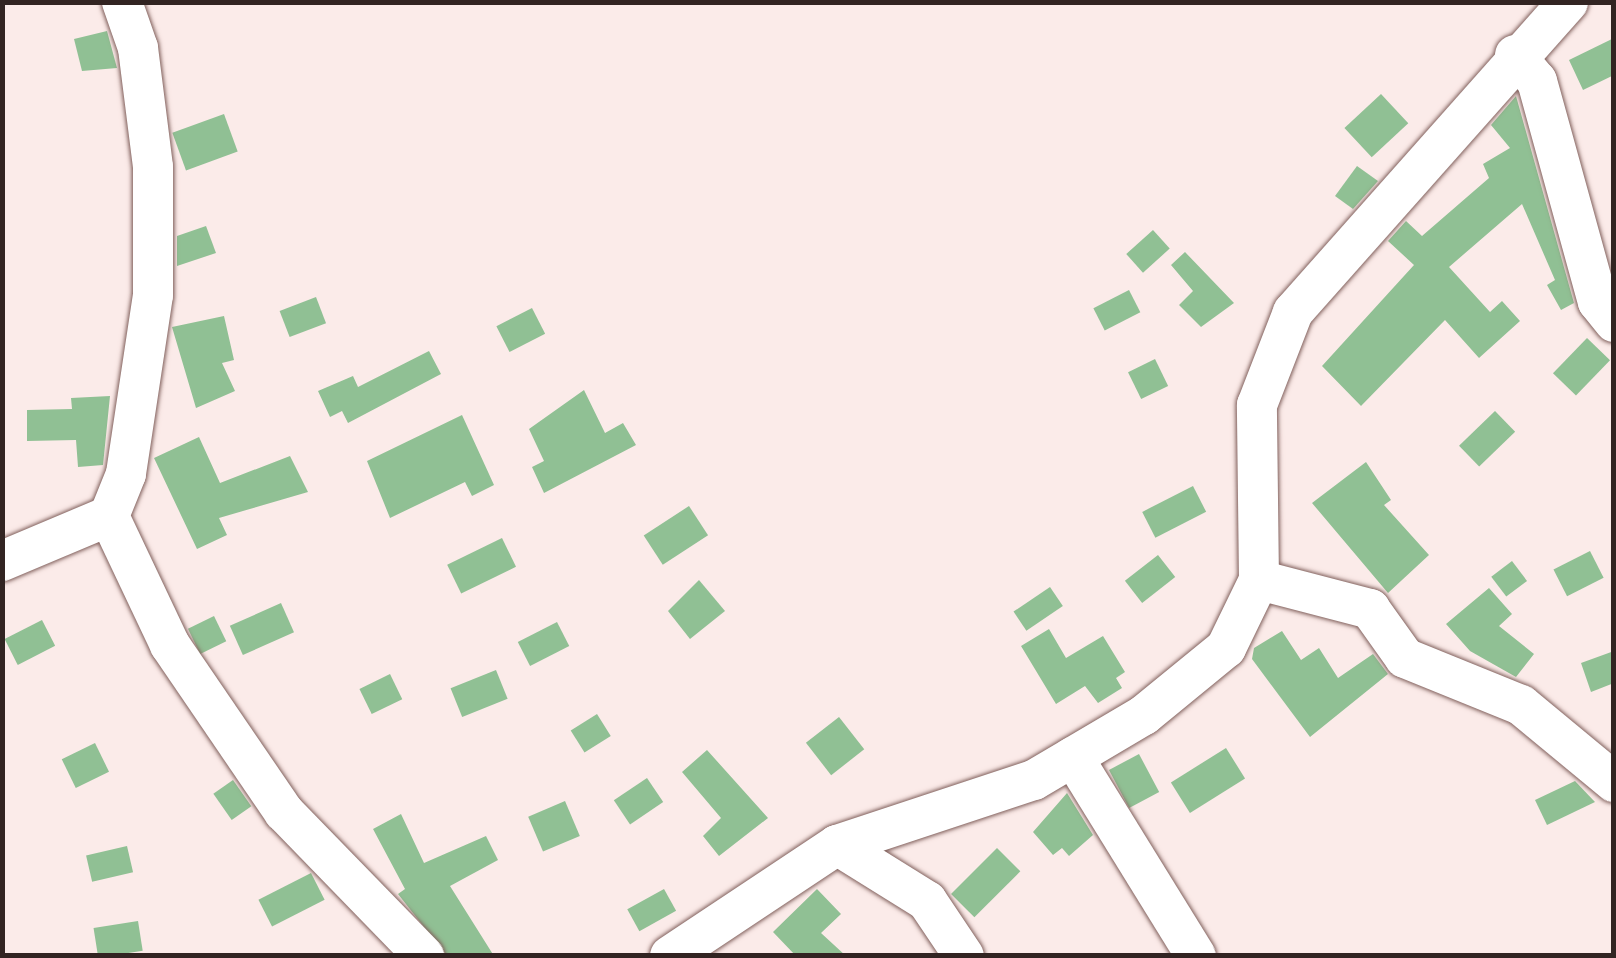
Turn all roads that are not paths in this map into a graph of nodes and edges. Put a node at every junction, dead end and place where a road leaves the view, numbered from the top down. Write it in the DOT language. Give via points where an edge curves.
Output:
graph roads {
  1 [pos="122,2"];
  2 [pos="1568,2"];
  3 [pos="1515,55"];
  4 [pos="1614,322"];
  5 [pos="109,516"];
  6 [pos="2,561"];
  7 [pos="1259,580"];
  8 [pos="1073,757"];
  9 [pos="1614,782"];
  10 [pos="838,845"];
  11 [pos="424,956"];
  12 [pos="670,956"];
  13 [pos="964,956"];
  14 [pos="1196,956"];
  1 -- 5 [label="street" via="138,48 154,167 152,295 126,474"];
  2 -- 3 [label="street"];
  3 -- 4 [label="street" via="1537,82 1598,302"];
  3 -- 7 [label="street" via="1293,312 1257,405"];
  5 -- 6 [label="street"];
  5 -- 11 [label="street" via="170,644 284,812"];
  7 -- 8 [label="street" via="1226,648 1144,715"];
  7 -- 9 [label="street" via="1370,609 1405,658 1522,706"];
  8 -- 10 [label="street" via="1034,780"];
  8 -- 14 [label="street"];
  10 -- 12 [label="street"];
  10 -- 13 [label="street" via="927,900"];
}
